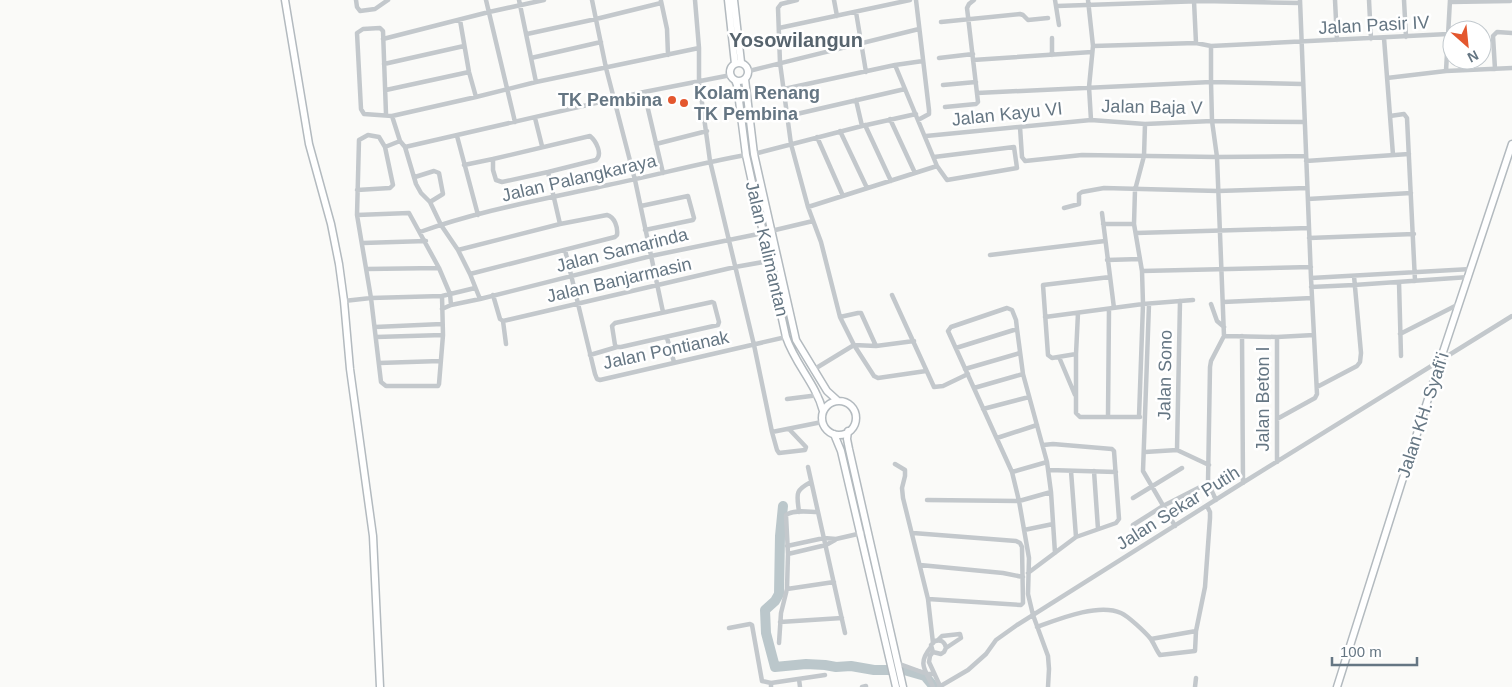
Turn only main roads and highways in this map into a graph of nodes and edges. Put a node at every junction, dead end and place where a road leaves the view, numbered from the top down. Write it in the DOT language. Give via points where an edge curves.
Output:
graph roads {
  1 [pos="285,0"];
  2 [pos="728,0"];
  3 [pos="734,0"];
  4 [pos="738,63"];
  5 [pos="733,77"];
  6 [pos="744,79"];
  7 [pos="1512,144"];
  8 [pos="767,212"];
  9 [pos="759,214"];
  10 [pos="787,302"];
  11 [pos="779,304"];
  12 [pos="838,401"];
  13 [pos="823,411"];
  14 [pos="848,431"];
  15 [pos="834,434"];
  16 [pos="864,532"];
  17 [pos="895,664"];
  18 [pos="380,687"];
  19 [pos="896,687"];
  20 [pos="903,687"];
  21 [pos="1337,687"];
  1 -- 18 [label="main road" via="309,144 339,264 373,536"];
  2 -- 4 [label="main road"];
  3 -- 4 [label="main road"];
  4 -- 5 [label="main road" via="731,68"];
  4 -- 6 [label="main road" via="746,65 749,71"];
  5 -- 6 [label="main road" via="738,81"];
  5 -- 9 [label="main road, Jalan Kalimantan"];
  6 -- 8 [label="main road, Jalan Kalimantan" via="754,154"];
  7 -- 21 [label="main road, Jalan KH. Syafi'i"];
  8 -- 9 [label="main road"];
  8 -- 10 [label="main road, Jalan Kalimantan"];
  9 -- 11 [label="main road, Jalan Kalimantan"];
  10 -- 11 [label="main road"];
  10 -- 12 [label="main road, Jalan Kalimantan" via="796,340 827,391"];
  11 -- 13 [label="main road, Jalan Kalimantan" via="786,338 819,396"];
  12 -- 13 [label="main road"];
  12 -- 14 [label="main road" via="848,404 854,412 854,423"];
  13 -- 15 [label="main road" via="822,422"];
  14 -- 15 [label="main road"];
  14 -- 16 [label="main road"];
  15 -- 16 [label="main road"];
  16 -- 17 [label="main road"];
  17 -- 19 [label="main road"];
  17 -- 20 [label="main road"];
}
